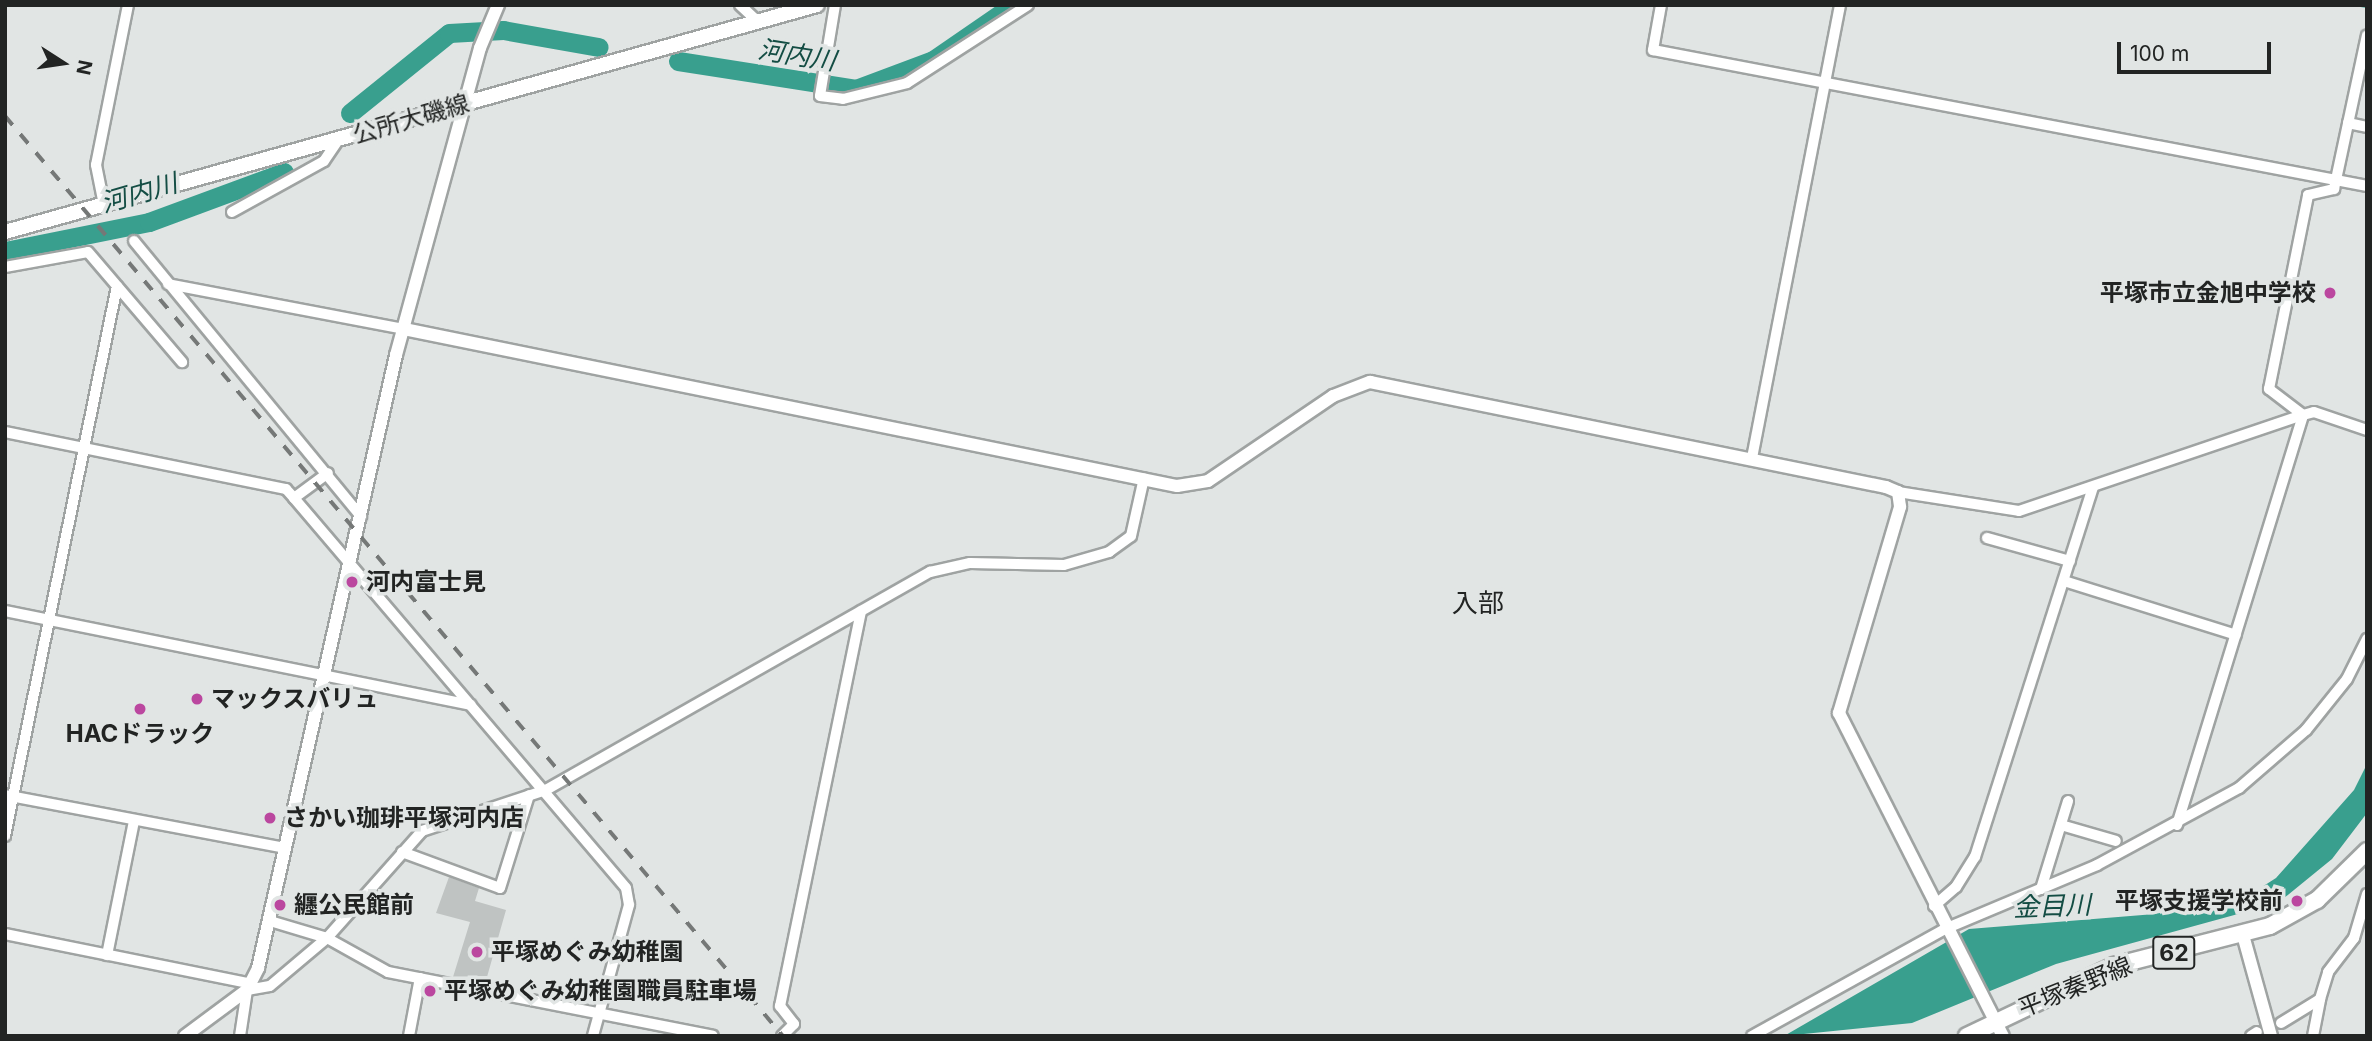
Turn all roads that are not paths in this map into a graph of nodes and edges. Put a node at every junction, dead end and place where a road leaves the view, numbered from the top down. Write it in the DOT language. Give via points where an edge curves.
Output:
graph roads {
  1 [pos="128,5"];
  2 [pos="498,5"];
  3 [pos="740,5"];
  4 [pos="817,5"];
  5 [pos="835,5"];
  6 [pos="1028,5"];
  7 [pos="1661,5"];
  8 [pos="1840,5"];
  9 [pos="759,23"];
  10 [pos="2367,35"];
  11 [pos="2362,76"];
  12 [pos="1825,82"];
  13 [pos="467,103"];
  14 [pos="2348,123"];
  15 [pos="2367,127"];
  16 [pos="339,139"];
  17 [pos="2336,180"];
  18 [pos="2367,186"];
  19 [pos="104,205"];
  20 [pos="232,212"];
  21 [pos="5,232"];
  22 [pos="134,241"];
  23 [pos="5,267"];
  24 [pos="167,284"];
  25 [pos="117,286"];
  26 [pos="404,329"];
  27 [pos="181,362"];
  28 [pos="2303,415"];
  29 [pos="2367,430"];
  30 [pos="5,432"];
  31 [pos="85,449"];
  32 [pos="1752,458"];
  33 [pos="328,473"];
  34 [pos="1144,478"];
  35 [pos="2093,488"];
  36 [pos="1898,492"];
  37 [pos="295,498"];
  38 [pos="361,516"];
  39 [pos="1987,538"];
  40 [pos="2070,561"];
  41 [pos="350,562"];
  42 [pos="2064,581"];
  43 [pos="5,611"];
  44 [pos="861,611"];
  45 [pos="50,620"];
  46 [pos="2236,635"];
  47 [pos="2367,639"];
  48 [pos="322,675"];
  49 [pos="471,705"];
  50 [pos="546,790"];
  51 [pos="529,794"];
  52 [pos="9,796"];
  53 [pos="2068,801"];
  54 [pos="134,821"];
  55 [pos="2061,825"];
  56 [pos="2177,825"];
  57 [pos="5,836"];
  58 [pos="2116,841"];
  59 [pos="285,848"];
  60 [pos="2367,851"];
  61 [pos="402,852"];
  62 [pos="2041,889"];
  63 [pos="2367,894"];
  64 [pos="1934,906"];
  65 [pos="270,921"];
  66 [pos="1945,929"];
  67 [pos="5,934"];
  68 [pos="2244,935"];
  69 [pos="327,938"];
  70 [pos="107,955"];
  71 [pos="420,978"];
  72 [pos="250,987"];
  73 [pos="2320,999"];
  74 [pos="597,1016"];
  75 [pos="1994,1021"];
  76 [pos="2281,1023"];
  77 [pos="185,1036"];
  78 [pos="240,1036"];
  79 [pos="409,1036"];
  80 [pos="593,1036"];
  81 [pos="713,1036"];
  82 [pos="782,1036"];
  83 [pos="1752,1036"];
  84 [pos="1967,1036"];
  85 [pos="2003,1036"];
  86 [pos="2271,1036"];
  87 [pos="2313,1036"];
  1 -- 19 [label="street" via="96,165"];
  2 -- 13 [label="street" via="483,39"];
  3 -- 9 [label="street"];
  4 -- 9 [label="main road, 公所大磯線"];
  5 -- 6 [label="street" via="820,96 843,99 907,83"];
  7 -- 12 [label="street" via="1653,50"];
  8 -- 12 [label="street"];
  9 -- 13 [label="main road, 公所大磯線"];
  10 -- 11 [label="street"];
  11 -- 14 [label="street"];
  12 -- 17 [label="street"];
  12 -- 32 [label="street"];
  13 -- 16 [label="main road, 公所大磯線"];
  13 -- 26 [label="street"];
  14 -- 15 [label="street"];
  14 -- 17 [label="street"];
  16 -- 19 [label="main road, 公所大磯線"];
  16 -- 20 [label="street" via="324,161"];
  17 -- 18 [label="street"];
  17 -- 28 [label="street" via="2334,188 2308,195 2269,389"];
  19 -- 21 [label="main road, 公所大磯線"];
  22 -- 24 [label="street"];
  23 -- 25 [label="street" via="88,252"];
  24 -- 26 [label="street"];
  24 -- 33 [label="street"];
  25 -- 27 [label="street"];
  25 -- 31 [label="street"];
  26 -- 34 [label="street"];
  26 -- 38 [label="street"];
  28 -- 29 [label="street" via="2314,412"];
  28 -- 35 [label="street"];
  28 -- 46 [label="street"];
  30 -- 31 [label="street"];
  31 -- 37 [label="street" via="286,489"];
  31 -- 45 [label="street"];
  32 -- 34 [label="street" via="1370,382 1333,396 1208,481 1177,486"];
  32 -- 36 [label="street"];
  33 -- 37 [label="street"];
  33 -- 38 [label="street"];
  34 -- 44 [label="street" via="1131,536 1109,552 1064,565 948,565"];
  35 -- 36 [label="street" via="2019,511"];
  35 -- 40 [label="street"];
  36 -- 64 [label="street" via="1900,507 1839,713"];
  37 -- 41 [label="street"];
  38 -- 41 [label="street"];
  39 -- 40 [label="street"];
  40 -- 42 [label="street"];
  41 -- 48 [label="street"];
  41 -- 49 [label="street"];
  42 -- 46 [label="street"];
  42 -- 64 [label="street" via="1975,857 1956,887"];
  43 -- 45 [label="street"];
  44 -- 50 [label="street"];
  44 -- 82 [label="street" via="780,1006 794,1024"];
  45 -- 48 [label="street"];
  45 -- 52 [label="street"];
  46 -- 56 [label="street"];
  47 -- 56 [label="street" via="2340,688 2292,744 2239,788"];
  48 -- 49 [label="street"];
  48 -- 59 [label="street"];
  49 -- 50 [label="street"];
  50 -- 51 [label="street"];
  50 -- 74 [label="street" via="626,888 629,905"];
  51 -- 61 [label="street" via="444,820"];
  51 -- 61 [label="street" via="500,888"];
  52 -- 54 [label="street"];
  52 -- 57 [label="street"];
  53 -- 55 [label="street"];
  54 -- 59 [label="street"];
  54 -- 70 [label="street"];
  55 -- 58 [label="street"];
  55 -- 62 [label="street"];
  56 -- 62 [label="street"];
  59 -- 65 [label="street"];
  60 -- 68 [label="main road, 平塚秦野線 / 62" via="2317,900"];
  61 -- 69 [label="street"];
  62 -- 66 [label="street"];
  63 -- 73 [label="street" via="2354,938 2328,972"];
  64 -- 66 [label="street"];
  65 -- 69 [label="street"];
  65 -- 72 [label="street"];
  66 -- 75 [label="street"];
  66 -- 83 [label="street"];
  67 -- 70 [label="street"];
  68 -- 75 [label="main road, 平塚秦野線 / 62" via="2114,966"];
  68 -- 86 [label="street"];
  69 -- 71 [label="street" via="388,972"];
  69 -- 72 [label="street" via="270,986"];
  70 -- 72 [label="street"];
  71 -- 74 [label="street"];
  71 -- 79 [label="street"];
  72 -- 77 [label="street"];
  72 -- 78 [label="street"];
  73 -- 76 [label="street"];
  73 -- 87 [label="street"];
  74 -- 80 [label="street"];
  74 -- 81 [label="street"];
  75 -- 84 [label="main road, 平塚秦野線 / 62"];
  75 -- 85 [label="street"];
}
